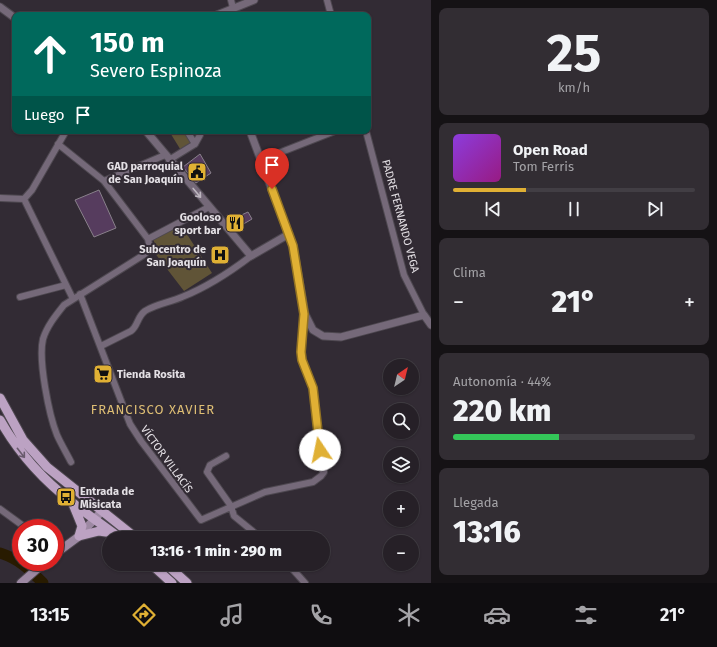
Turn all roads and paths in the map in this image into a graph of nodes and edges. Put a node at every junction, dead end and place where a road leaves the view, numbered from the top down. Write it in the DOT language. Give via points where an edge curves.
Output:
graph roads {
  1 [pos="231,0"];
  2 [pos="254,0"];
  3 [pos="327,0"];
  4 [pos="0,7"];
  5 [pos="233,8"];
  6 [pos="224,12"];
  7 [pos="330,12"];
  8 [pos="12,16"];
  9 [pos="64,134"];
  10 [pos="148,134"];
  11 [pos="189,134"];
  12 [pos="200,134"];
  13 [pos="251,134"];
  14 [pos="326,134"];
  15 [pos="367,134"];
  16 [pos="58,144"];
  17 [pos="195,144"];
  18 [pos="167,158"];
  19 [pos="261,160"];
  20 [pos="104,181"];
  21 [pos="0,198"];
  22 [pos="24,199"];
  23 [pos="209,207"];
  24 [pos="289,234"];
  25 [pos="148,239"];
  26 [pos="251,256"];
  27 [pos="66,285"];
  28 [pos="80,294"];
  29 [pos="20,297"];
  30 [pos="73,299"];
  31 [pos="304,314"];
  32 [pos="424,315"];
  33 [pos="431,325"];
  34 [pos="101,346"];
  35 [pos="0,398"];
  36 [pos="0,420"];
  37 [pos="226,456"];
  38 [pos="71,462"];
  39 [pos="72,503"];
  40 [pos="231,506"];
  41 [pos="0,509"];
  42 [pos="102,511"];
  43 [pos="14,519"];
  44 [pos="96,519"];
  45 [pos="111,531"];
  46 [pos="127,531"];
  47 [pos="252,531"];
  48 [pos="102,532"];
  49 [pos="79,536"];
  50 [pos="64,547"];
  51 [pos="34,571"];
  52 [pos="159,571"];
  53 [pos="173,571"];
  54 [pos="294,571"];
  55 [pos="21,583"];
  56 [pos="172,583"];
  57 [pos="186,583"];
  58 [pos="305,583"];
  1 -- 5 [label="street"];
  2 -- 5 [label="street"];
  3 -- 7 [label="street"];
  4 -- 8 [label="street"];
  5 -- 6 [label="street"];
  9 -- 16 [label="street"];
  10 -- 18 [label="street"];
  11 -- 17 [label="street"];
  12 -- 17 [label="street"];
  13 -- 19 [label="street"];
  14 -- 19 [label="street"];
  15 -- 32 [label="street, PADRE FERNANDO VEGA" via="404,274"];
  16 -- 20 [label="street"];
  16 -- 22 [label="street" via="32,190"];
  17 -- 18 [label="street"];
  18 -- 20 [label="street"];
  18 -- 23 [label="street, one-way"];
  19 -- 24 [label="street"];
  20 -- 25 [label="street"];
  21 -- 22 [label="street"];
  22 -- 27 [label="street"];
  23 -- 25 [label="street"];
  23 -- 26 [label="street"];
  24 -- 26 [label="street"];
  24 -- 31 [label="street"];
  25 -- 28 [label="street" via="145,254"];
  26 -- 34 [label="street" via="203,287 147,310 139,318 134,329"];
  27 -- 29 [label="street"];
  27 -- 30 [label="street"];
  28 -- 30 [label="street"];
  28 -- 34 [label="street, VÍCTOR VILLACÍS"];
  30 -- 38 [label="street" via="49,326 42,352 44,379 57,436"];
  31 -- 32 [label="street" via="313,330 333,338"];
  31 -- 40 [label="street" via="302,360 313,388 324,472 313,482 265,492"];
  32 -- 33 [label="street, PADRE FERNANDO VEGA"];
  34 -- 40 [label="street, VÍCTOR VILLACÍS" via="130,424 140,441 201,520"];
  35 -- 42 [label="main road" via="34,454 60,479"];
  36 -- 39 [label="main road, one-way" via="30,464"];
  37 -- 40 [label="street" via="210,465 207,472"];
  39 -- 44 [label="main road"];
  39 -- 49 [label="main road" via="82,526"];
  40 -- 47 [label="street" via="238,521"];
  41 -- 43 [label="street"];
  42 -- 44 [label="main road"];
  42 -- 46 [label="main road"];
  44 -- 45 [label="main road"];
  44 -- 49 [label="main road"];
  48 -- 49 [label="main road"];
  49 -- 50 [label="main road"];
  51 -- 55 [label="main road"];
  52 -- 56 [label="main road"];
  53 -- 57 [label="main road"];
  54 -- 58 [label="street"];
}
